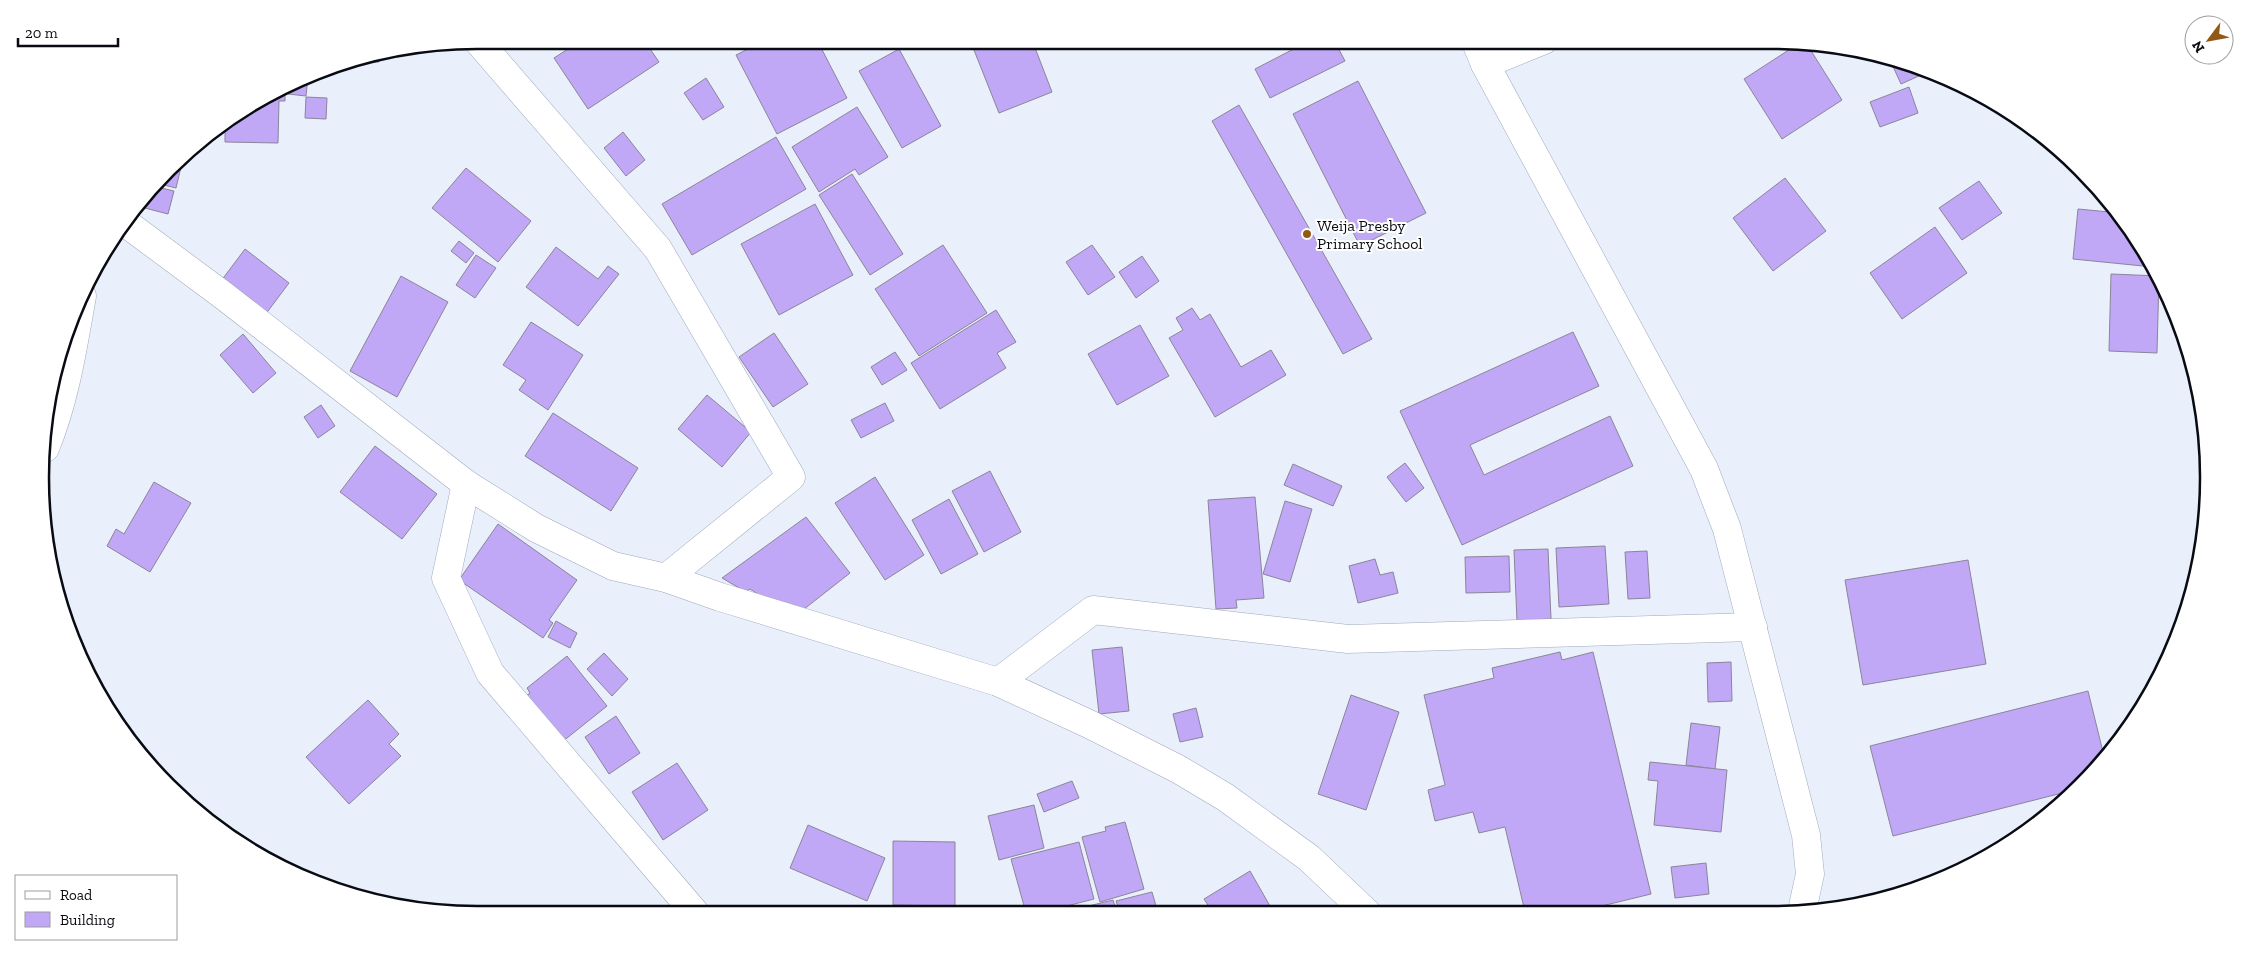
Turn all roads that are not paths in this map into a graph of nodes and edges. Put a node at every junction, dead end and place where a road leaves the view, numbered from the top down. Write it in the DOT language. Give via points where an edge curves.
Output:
graph roads {
  1 [pos="485,49"];
  2 [pos="1479,49"];
  3 [pos="1522,49"];
  4 [pos="1485,64"];
  5 [pos="130,226"];
  6 [pos="77,324"];
  7 [pos="51,432"];
  8 [pos="466,484"];
  9 [pos="666,578"];
  10 [pos="1753,627"];
  11 [pos="998,682"];
  12 [pos="1803,905"];
  13 [pos="689,906"];
  14 [pos="1361,906"];
  1 -- 9 [label="street" via="658,249 791,477"];
  2 -- 4 [label="street"];
  3 -- 4 [label="street"];
  4 -- 10 [label="street" via="1704,469 1727,529"];
  5 -- 8 [label="street"];
  6 -- 7 [label="street"];
  8 -- 9 [label="street" via="536,528 613,566"];
  8 -- 13 [label="street" via="446,578 490,673"];
  9 -- 11 [label="street"];
  10 -- 11 [label="street" via="1348,639 1093,610"];
  10 -- 12 [label="street" via="1806,835 1810,874"];
  11 -- 14 [label="street" via="1090,724 1225,797 1309,858"];
}
